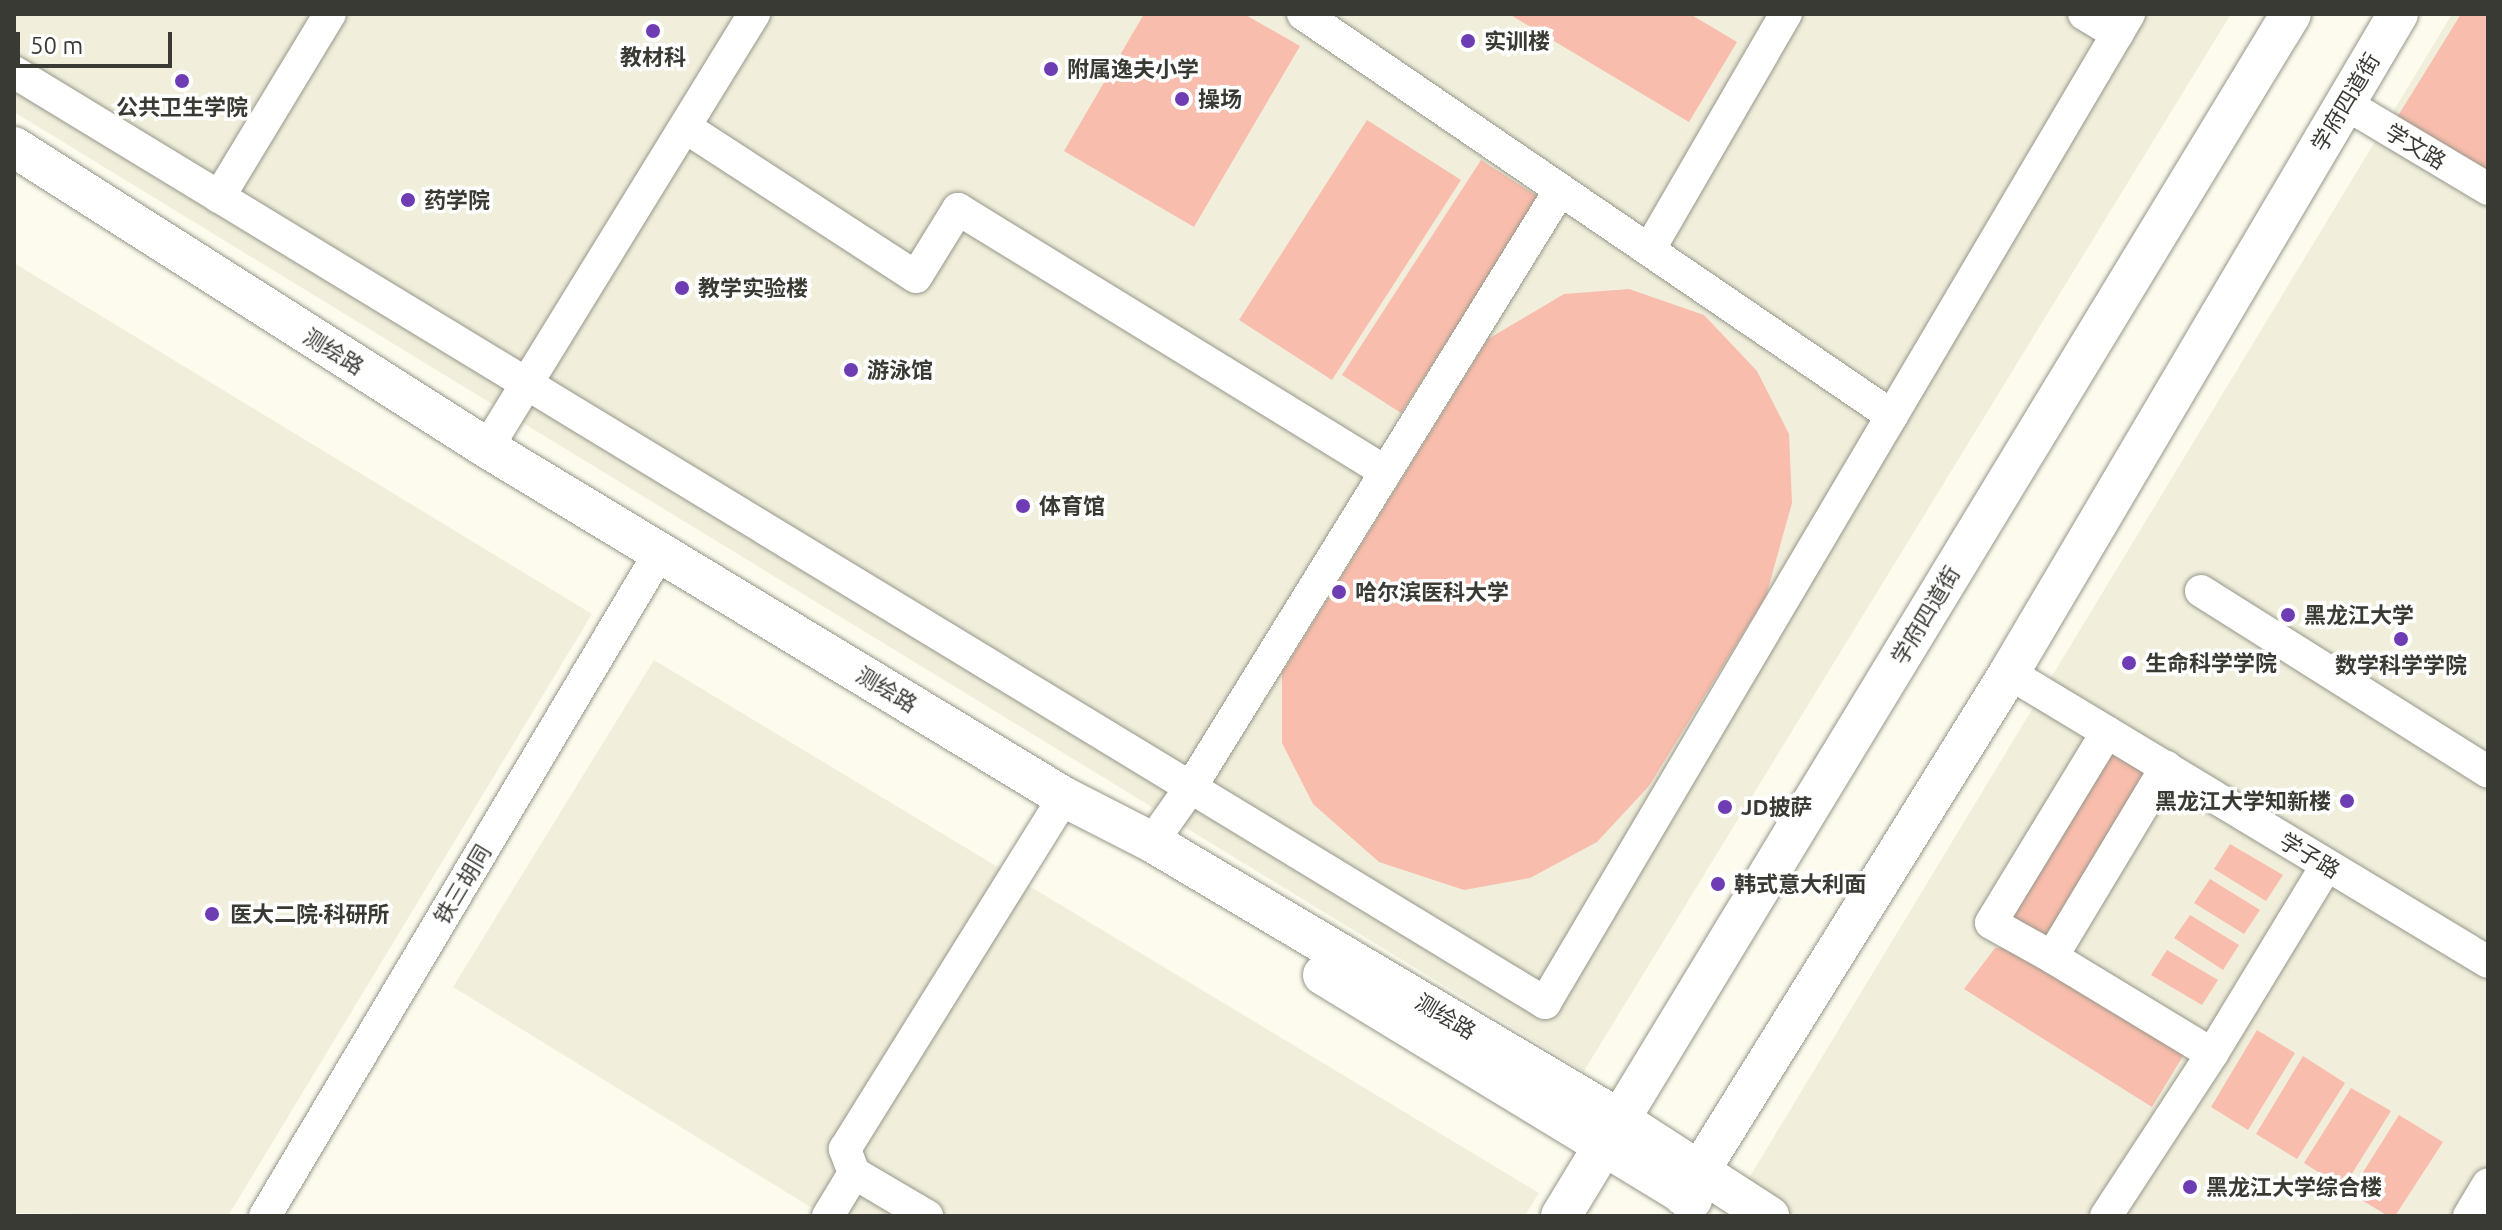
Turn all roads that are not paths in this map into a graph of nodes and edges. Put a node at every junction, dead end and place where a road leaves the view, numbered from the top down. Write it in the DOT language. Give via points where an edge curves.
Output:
graph roads {
  1 [pos="330,14"];
  2 [pos="754,14"];
  3 [pos="1303,14"];
  4 [pos="1786,14"];
  5 [pos="2084,14"];
  6 [pos="2291,14"];
  7 [pos="2398,14"];
  8 [pos="2123,24"];
  9 [pos="14,72"];
  10 [pos="2344,103"];
  11 [pos="685,127"];
  12 [pos="14,147"];
  13 [pos="14,172"];
  14 [pos="2488,189"];
  15 [pos="1560,190"];
  16 [pos="219,197"];
  17 [pos="1649,250"];
  18 [pos="528,384"];
  19 [pos="1892,416"];
  20 [pos="487,448"];
  21 [pos="1386,472"];
  22 [pos="656,558"];
  23 [pos="2201,591"];
  24 [pos="2009,673"];
  25 [pos="2107,732"];
  26 [pos="2166,767"];
  27 [pos="2488,772"];
  28 [pos="1191,787"];
  29 [pos="1060,804"];
  30 [pos="1152,842"];
  31 [pos="2327,865"];
  32 [pos="2052,957"];
  33 [pos="2488,962"];
  34 [pos="2212,1054"];
  35 [pos="1611,1132"];
  36 [pos="854,1173"];
  37 [pos="2488,1184"];
  38 [pos="1685,1194"];
  39 [pos="265,1216"];
  40 [pos="828,1216"];
  41 [pos="927,1216"];
  42 [pos="1561,1216"];
  43 [pos="1720,1216"];
  44 [pos="1769,1216"];
  45 [pos="2106,1216"];
  46 [pos="2469,1216"];
  1 -- 16 [label="street"];
  2 -- 11 [label="street"];
  3 -- 15 [label="street"];
  4 -- 17 [label="street"];
  5 -- 8 [label="street"];
  6 -- 35 [label="main road, 学府四道街"];
  7 -- 10 [label="main road, 学府四道街"];
  8 -- 19 [label="street"];
  9 -- 16 [label="street"];
  10 -- 14 [label="street, 学文路"];
  10 -- 24 [label="main road, 学府四道街"];
  11 -- 18 [label="street"];
  11 -- 21 [label="street" via="916,277 958,209"];
  12 -- 20 [label="main road, 测绘路"];
  13 -- 22 [label="main road, 测绘路"];
  15 -- 17 [label="street"];
  15 -- 21 [label="street"];
  16 -- 18 [label="street"];
  17 -- 19 [label="street"];
  18 -- 20 [label="street"];
  18 -- 28 [label="street"];
  19 -- 28 [label="street" via="1545,1003"];
  20 -- 22 [label="main road, 测绘路"];
  21 -- 28 [label="street"];
  22 -- 29 [label="main road, 测绘路"];
  22 -- 39 [label="street, 铁三胡同"];
  23 -- 27 [label="street"];
  24 -- 25 [label="street, 学子路"];
  24 -- 38 [label="main road, 学府四道街"];
  25 -- 26 [label="street, 学子路"];
  25 -- 32 [label="street" via="1991,923"];
  26 -- 31 [label="street, 学子路"];
  26 -- 32 [label="street"];
  28 -- 30 [label="street"];
  29 -- 30 [label="main road, 测绘路"];
  29 -- 35 [label="main road, 测绘路"];
  29 -- 36 [label="street" via="845,1149"];
  30 -- 35 [label="main road, 测绘路"];
  31 -- 33 [label="street, 学子路"];
  31 -- 34 [label="street"];
  32 -- 34 [label="street"];
  34 -- 45 [label="street"];
  35 -- 38 [label="main road, 测绘路"];
  35 -- 42 [label="main road, 学府四道街"];
  36 -- 40 [label="street"];
  36 -- 41 [label="street"];
  37 -- 46 [label="street"];
  38 -- 43 [label="main road, 测绘路"];
  38 -- 44 [label="main road, 测绘路"];
}
